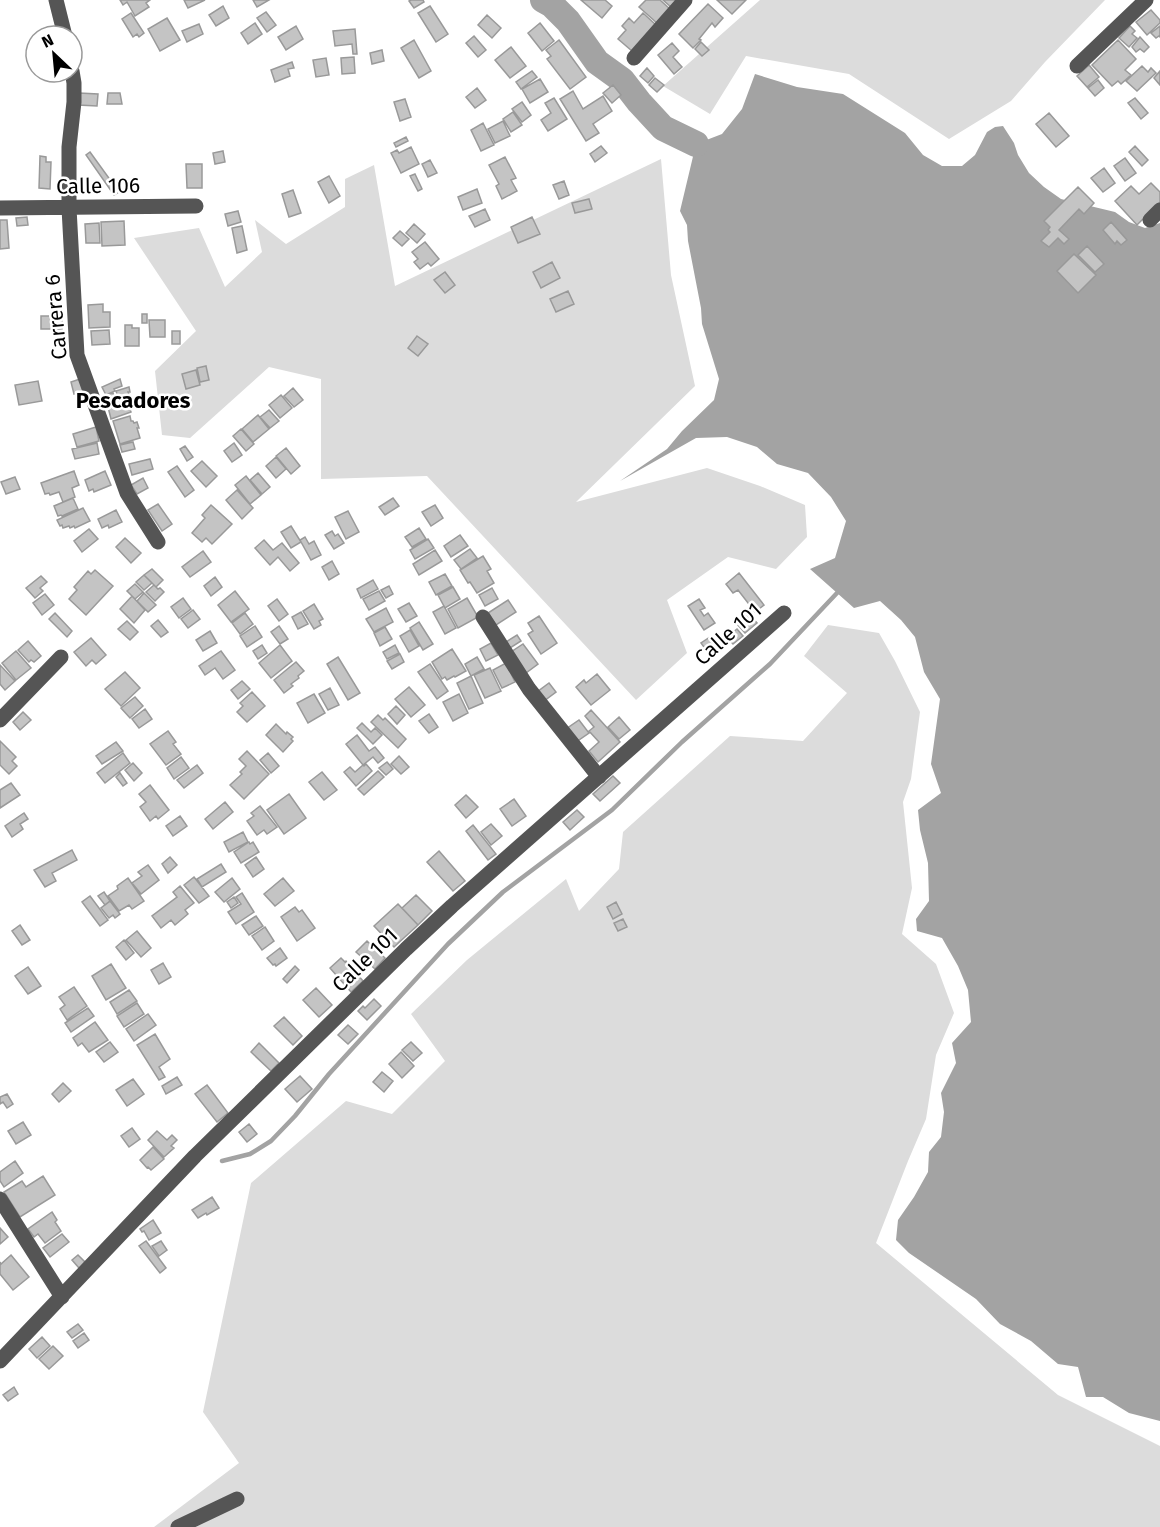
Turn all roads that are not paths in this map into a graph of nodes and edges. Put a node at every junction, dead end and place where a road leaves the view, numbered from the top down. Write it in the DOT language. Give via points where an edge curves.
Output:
graph roads {
  1 [pos="56,0"];
  2 [pos="685,0"];
  3 [pos="1146,0"];
  4 [pos="62,24"];
  5 [pos="634,58"];
  6 [pos="1077,66"];
  7 [pos="74,84"];
  8 [pos="196,206"];
  9 [pos="0,208"];
  10 [pos="69,208"];
  11 [pos="158,542"];
  12 [pos="784,613"];
  13 [pos="483,617"];
  14 [pos="61,657"];
  15 [pos="0,720"];
  16 [pos="599,777"];
  17 [pos="0,1199"];
  18 [pos="63,1297"];
  19 [pos="0,1361"];
  20 [pos="237,1499"];
  21 [pos="178,1527"];
  1 -- 4 [label="street"];
  2 -- 5 [label="street"];
  3 -- 6 [label="street"];
  7 -- 10 [label="street, Carrera 6"];
  8 -- 10 [label="street, Calle 106"];
  9 -- 10 [label="street, Calle 106"];
  10 -- 11 [label="street, Carrera 6" via="77,355 127,493"];
  12 -- 16 [label="street, Calle 101"];
  13 -- 16 [label="street" via="529,689"];
  14 -- 15 [label="street"];
  16 -- 18 [label="street, Calle 101" via="406,949 195,1156"];
  17 -- 18 [label="street"];
  18 -- 19 [label="street, Calle 101"];
  20 -- 21 [label="street"];
}
